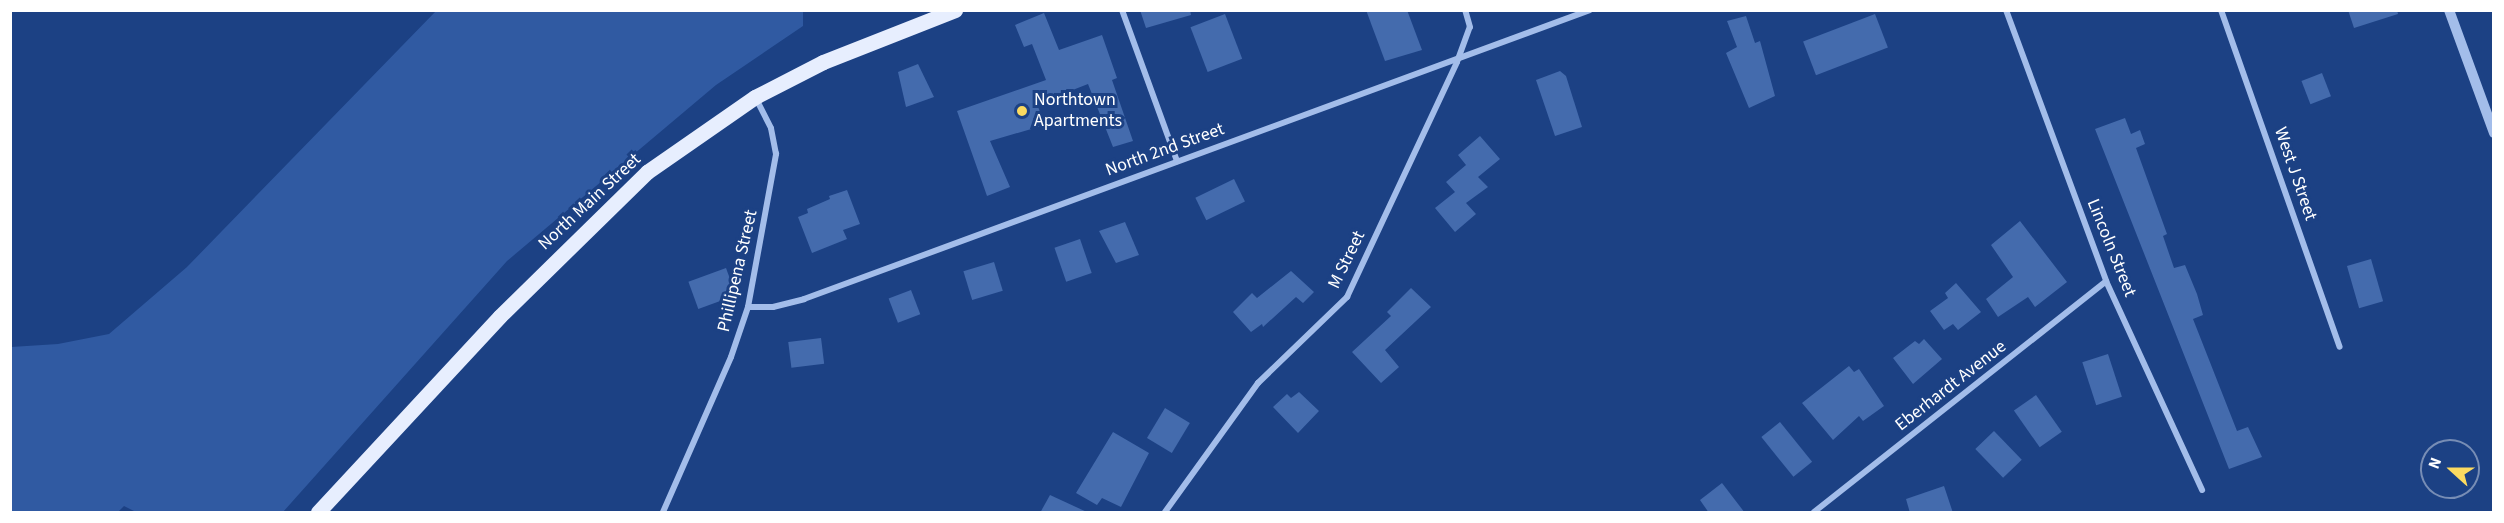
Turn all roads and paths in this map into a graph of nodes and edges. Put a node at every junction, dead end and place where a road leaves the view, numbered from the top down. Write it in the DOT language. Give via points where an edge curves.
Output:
graph roads {
  1 [pos="955,10"];
  2 [pos="1122,10"];
  3 [pos="1465,10"];
  4 [pos="1590,10"];
  5 [pos="2006,10"];
  6 [pos="2221,10"];
  7 [pos="2449,10"];
  8 [pos="1457,62"];
  9 [pos="755,97"];
  10 [pos="2493,133"];
  11 [pos="1177,161"];
  12 [pos="2106,281"];
  13 [pos="748,307"];
  14 [pos="2340,346"];
  15 [pos="2202,490"];
  16 [pos="318,513"];
  17 [pos="663,513"];
  18 [pos="1165,513"];
  19 [pos="1814,513"];
  1 -- 9 [label="main road, North Main Street" via="823,62"];
  2 -- 11 [label="street"];
  3 -- 8 [label="street, M Street" via="1470,27"];
  4 -- 8 [label="street, North 2nd Street"];
  5 -- 12 [label="street, Lincoln Street"];
  6 -- 14 [label="street, West J Street"];
  7 -- 10 [label="street"];
  8 -- 11 [label="street, North 2nd Street"];
  8 -- 18 [label="street, M Street" via="1347,297 1258,382"];
  9 -- 13 [label="street, Phillipena Street" via="771,128 776,154"];
  9 -- 16 [label="main road, North Main Street" via="661,162 612,204 500,316"];
  11 -- 13 [label="street, North 2nd Street" via="804,299 773,307"];
  12 -- 15 [label="street, Lincoln Street"];
  12 -- 19 [label="street, Eberhardt Avenue"];
  13 -- 17 [label="street, Phillipena Street" via="731,357"];
}
